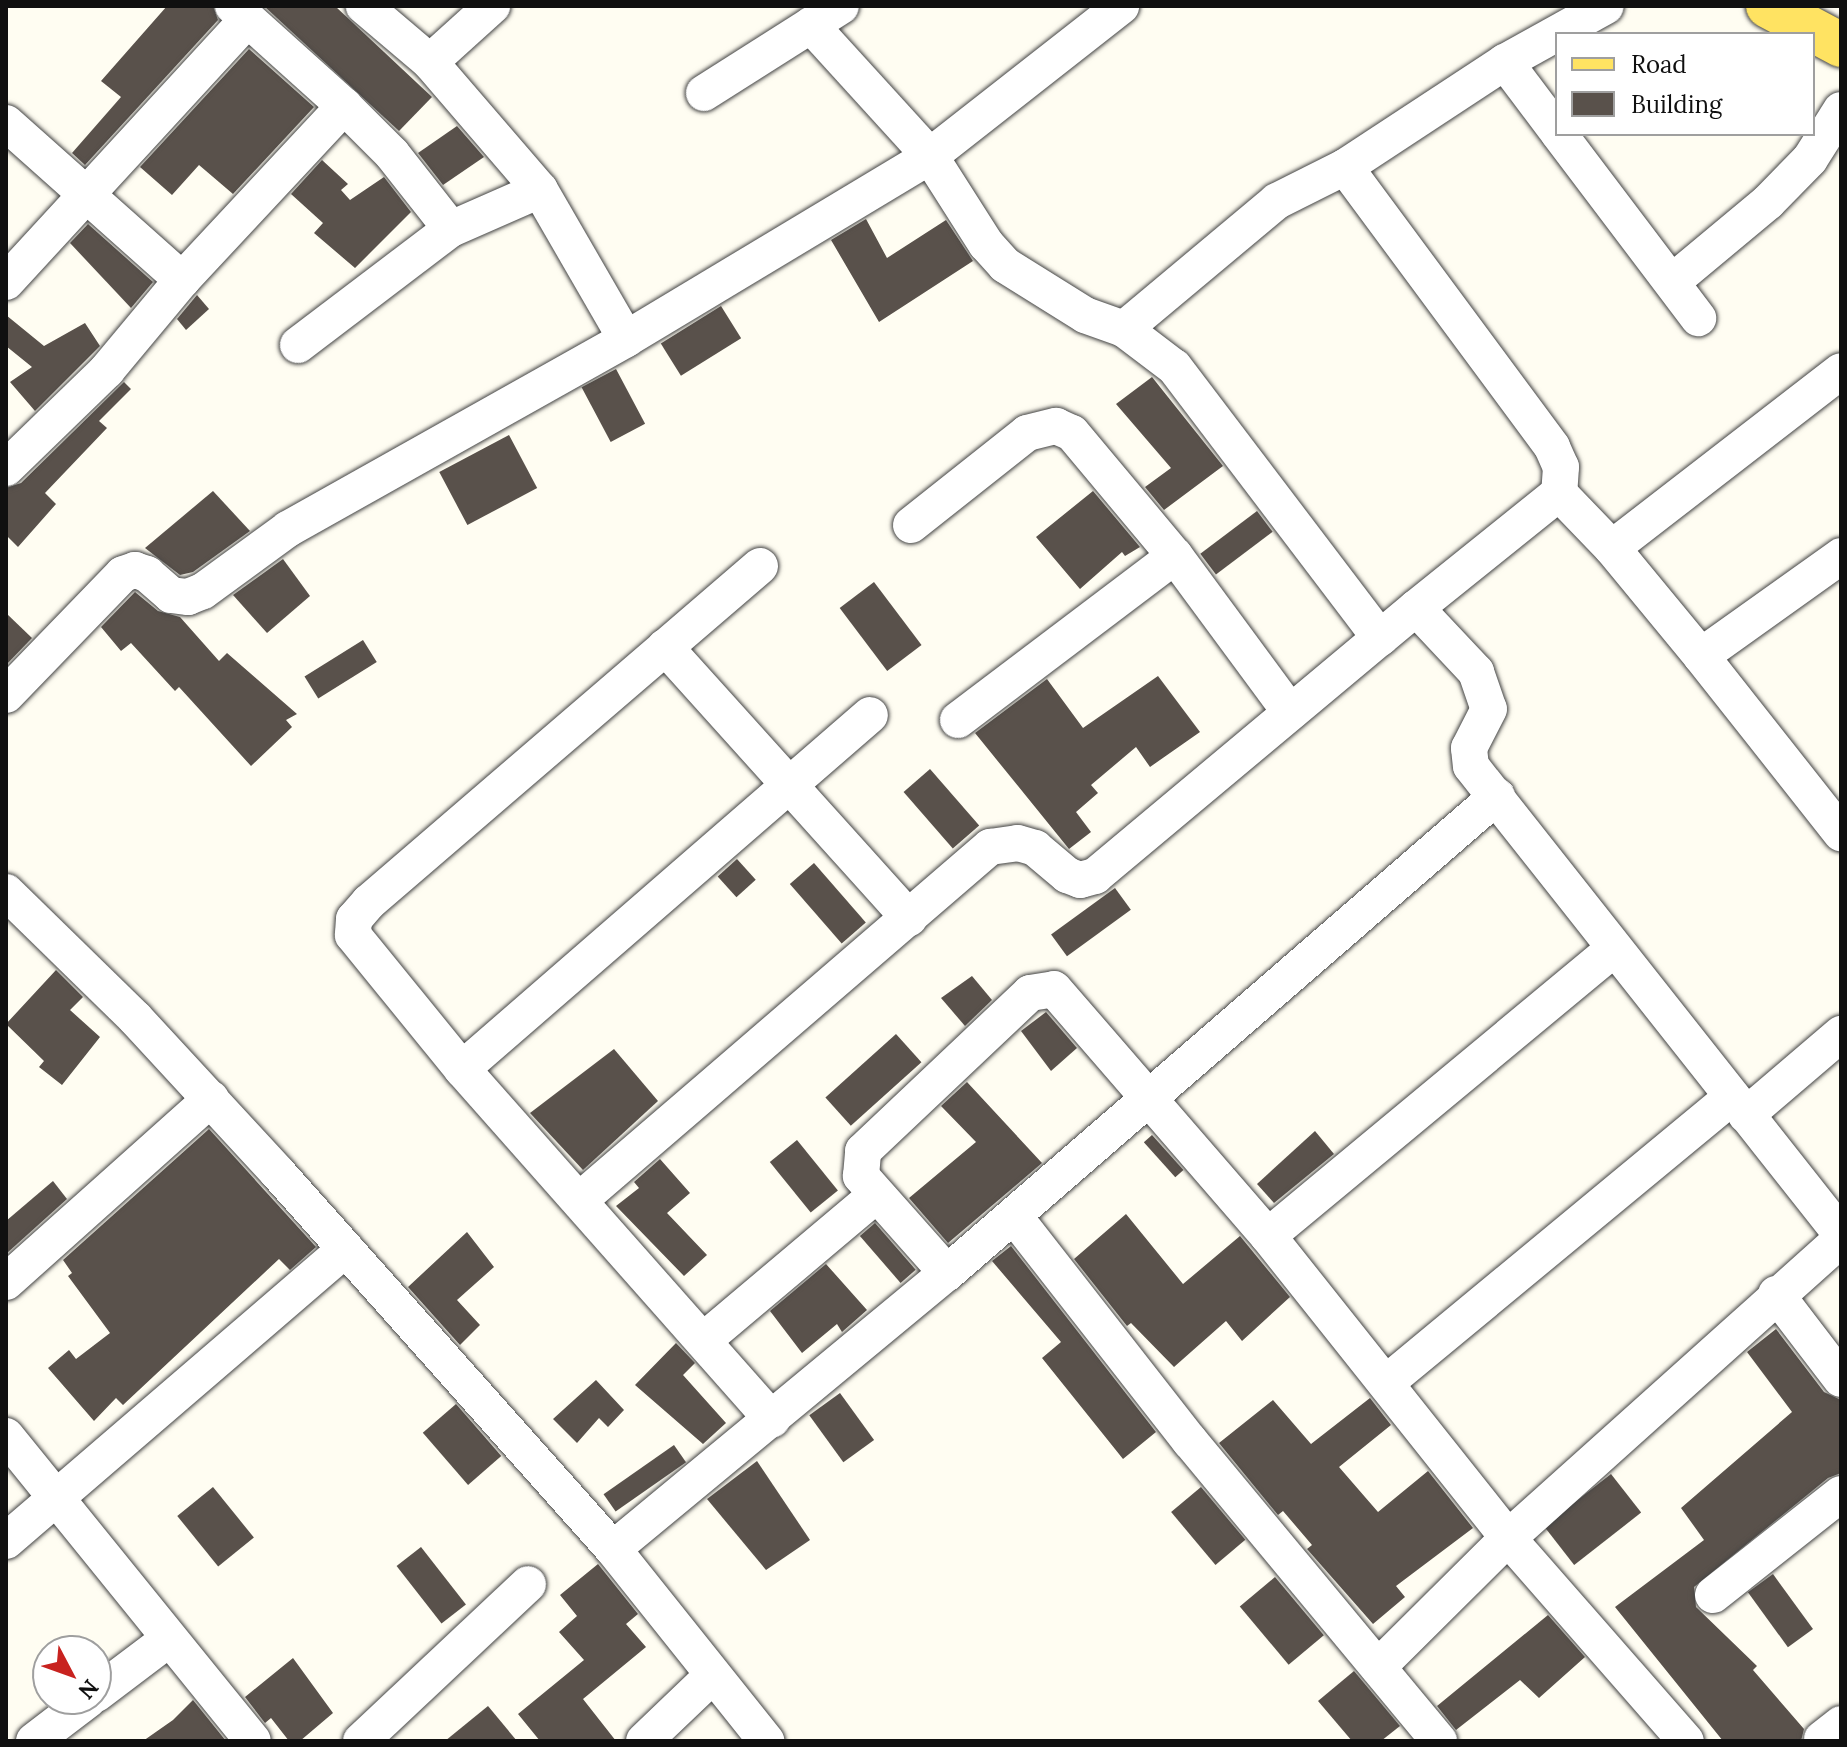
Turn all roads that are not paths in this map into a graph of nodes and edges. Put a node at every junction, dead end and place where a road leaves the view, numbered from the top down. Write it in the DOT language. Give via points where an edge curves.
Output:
graph roads {
  1 [pos="364,6"];
  2 [pos="492,6"];
  3 [pos="841,6"];
  4 [pos="1121,6"];
  5 [pos="1606,6"];
  6 [pos="1768,6"];
  7 [pos="240,13"];
  8 [pos="811,25"];
  9 [pos="1559,32"];
  10 [pos="1555,34"];
  11 [pos="1840,42"];
  12 [pos="430,62"];
  13 [pos="1505,62"];
  14 [pos="704,93"];
  15 [pos="344,106"];
  16 [pos="1841,110"];
  17 [pos="6,123"];
  18 [pos="1555,128"];
  19 [pos="1561,136"];
  20 [pos="930,156"];
  21 [pos="1345,167"];
  22 [pos="540,190"];
  23 [pos="87,195"];
  24 [pos="451,229"];
  25 [pos="182,280"];
  26 [pos="6,282"];
  27 [pos="1672,282"];
  28 [pos="1698,318"];
  29 [pos="1124,329"];
  30 [pos="626,339"];
  31 [pos="298,345"];
  32 [pos="1841,371"];
  33 [pos="6,468"];
  34 [pos="1559,493"];
  35 [pos="911,525"];
  36 [pos="1612,548"];
  37 [pos="1175,556"];
  38 [pos="1841,556"];
  39 [pos="760,566"];
  40 [pos="1416,608"];
  41 [pos="1380,638"];
  42 [pos="665,647"];
  43 [pos="1701,656"];
  44 [pos="6,695"];
  45 [pos="1290,712"];
  46 [pos="870,715"];
  47 [pos="958,720"];
  48 [pos="790,784"];
  49 [pos="1497,796"];
  50 [pos="1841,833"];
  51 [pos="6,892"];
  52 [pos="909,918"];
  53 [pos="1613,950"];
  54 [pos="1841,1034"];
  55 [pos="462,1069"];
  56 [pos="211,1099"];
  57 [pos="1145,1099"];
  58 [pos="1739,1106"];
  59 [pos="876,1195"];
  60 [pos="581,1199"];
  61 [pos="1014,1216"];
  62 [pos="1268,1236"];
  63 [pos="1841,1237"];
  64 [pos="346,1249"];
  65 [pos="947,1273"];
  66 [pos="6,1282"];
  67 [pos="1776,1294"];
  68 [pos="704,1340"];
  69 [pos="1841,1379"];
  70 [pos="1386,1383"];
  71 [pos="772,1419"];
  72 [pos="6,1436"];
  73 [pos="1841,1494"];
  74 [pos="58,1497"];
  75 [pos="1508,1538"];
  76 [pos="6,1541"];
  77 [pos="613,1549"];
  78 [pos="528,1584"];
  79 [pos="1713,1595"];
  80 [pos="169,1639"];
  81 [pos="1378,1667"];
  82 [pos="713,1675"];
  83 [pos="112,1682"];
  84 [pos="68,1715"];
  85 [pos="34,1741"];
  86 [pos="253,1741"];
  87 [pos="361,1741"];
  88 [pos="644,1741"];
  89 [pos="766,1741"];
  90 [pos="1439,1741"];
  91 [pos="1686,1741"];
  1 -- 12 [label="street"];
  2 -- 12 [label="street"];
  3 -- 8 [label="street"];
  4 -- 20 [label="street"];
  5 -- 9 [label="street"];
  6 -- 11 [label="main road"];
  7 -- 15 [label="street"];
  7 -- 23 [label="street"];
  8 -- 14 [label="street"];
  8 -- 20 [label="street"];
  10 -- 13 [label="street"];
  12 -- 22 [label="street"];
  13 -- 18 [label="street"];
  13 -- 21 [label="street"];
  15 -- 24 [label="street" via="392,154"];
  15 -- 25 [label="street"];
  16 -- 27 [label="street" via="1810,159 1768,202"];
  17 -- 23 [label="street"];
  19 -- 27 [label="street"];
  20 -- 29 [label="street" via="1005,265 1085,315"];
  20 -- 30 [label="street"];
  21 -- 29 [label="street" via="1277,201"];
  21 -- 34 [label="street" via="1552,447 1561,467"];
  22 -- 24 [label="street"];
  22 -- 30 [label="street"];
  23 -- 25 [label="street"];
  23 -- 26 [label="street"];
  24 -- 31 [label="street"];
  25 -- 33 [label="street" via="107,370"];
  27 -- 28 [label="street"];
  29 -- 41 [label="street" via="1174,367"];
  30 -- 44 [label="street" via="288,529 203,591 188,597 171,595 147,574 123,574"];
  32 -- 36 [label="street"];
  34 -- 36 [label="street"];
  34 -- 40 [label="street"];
  35 -- 37 [label="street" via="1027,433 1056,426 1087,445"];
  36 -- 43 [label="street"];
  37 -- 45 [label="street"];
  37 -- 47 [label="street"];
  38 -- 43 [label="street"];
  39 -- 42 [label="street"];
  40 -- 41 [label="street"];
  40 -- 49 [label="street" via="1476,672 1486,690 1489,709 1469,748 1471,766"];
  41 -- 45 [label="street"];
  42 -- 48 [label="street"];
  42 -- 55 [label="street" via="354,919 360,949"];
  43 -- 50 [label="street"];
  45 -- 52 [label="street" via="1095,876 1080,880 1035,848 1005,843 990,847"];
  46 -- 48 [label="street"];
  48 -- 52 [label="street"];
  48 -- 55 [label="street"];
  49 -- 53 [label="street"];
  49 -- 57 [label="street"];
  51 -- 56 [label="street"];
  52 -- 60 [label="street"];
  53 -- 58 [label="street"];
  53 -- 62 [label="street"];
  54 -- 58 [label="street"];
  55 -- 60 [label="street"];
  56 -- 64 [label="street"];
  56 -- 66 [label="street"];
  57 -- 59 [label="street" via="1054,989 1042,988 1030,993 863,1151 861,1176"];
  57 -- 61 [label="street"];
  57 -- 62 [label="street"];
  58 -- 63 [label="street"];
  58 -- 70 [label="street"];
  59 -- 65 [label="street"];
  59 -- 68 [label="street"];
  60 -- 68 [label="street"];
  61 -- 65 [label="street"];
  61 -- 81 [label="street" via="1190,1441"];
  62 -- 70 [label="street"];
  63 -- 67 [label="street"];
  64 -- 74 [label="street"];
  64 -- 77 [label="street"];
  65 -- 71 [label="street"];
  67 -- 69 [label="street"];
  67 -- 75 [label="street"];
  68 -- 71 [label="street"];
  70 -- 75 [label="street"];
  71 -- 77 [label="street"];
  72 -- 74 [label="street"];
  73 -- 79 [label="street"];
  74 -- 76 [label="street"];
  74 -- 80 [label="street"];
  75 -- 81 [label="street"];
  75 -- 91 [label="street"];
  77 -- 82 [label="street"];
  78 -- 87 [label="street"];
  80 -- 83 [label="street"];
  80 -- 86 [label="street"];
  81 -- 90 [label="street"];
  82 -- 88 [label="street"];
  82 -- 89 [label="street"];
  84 -- 85 [label="street"];
}
